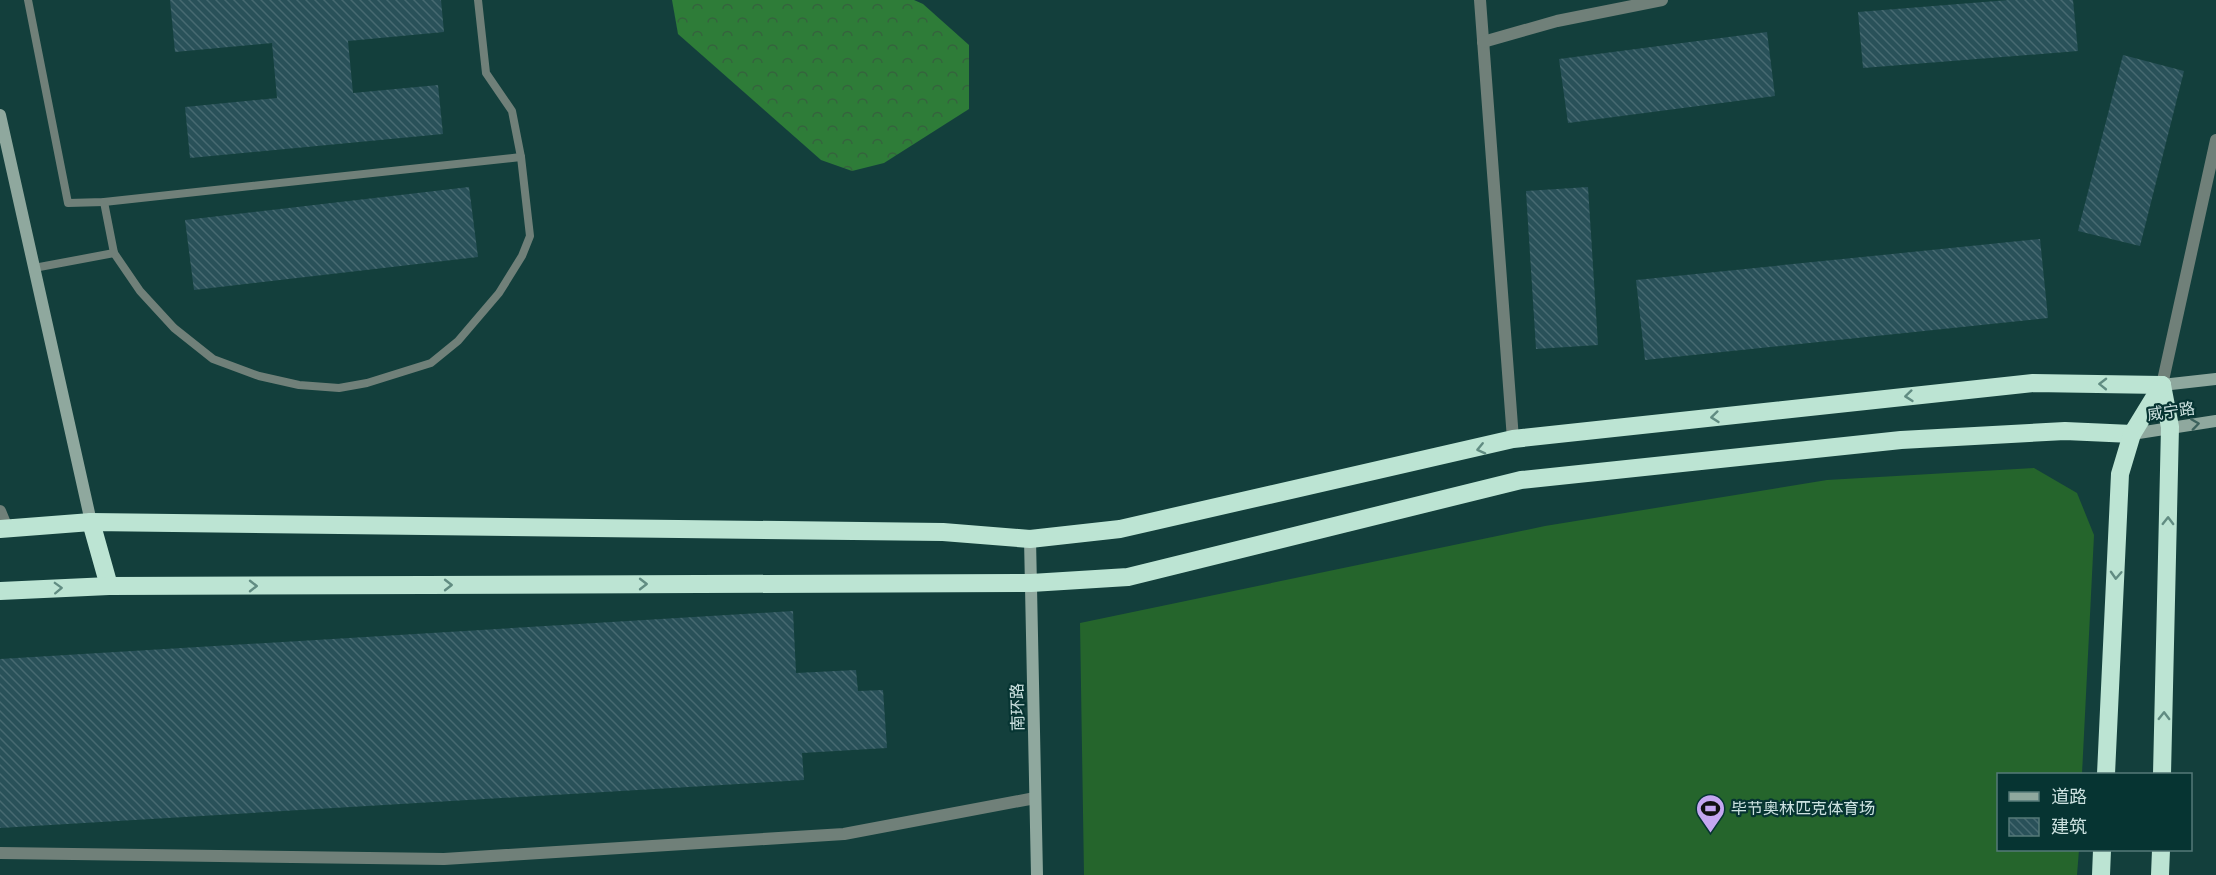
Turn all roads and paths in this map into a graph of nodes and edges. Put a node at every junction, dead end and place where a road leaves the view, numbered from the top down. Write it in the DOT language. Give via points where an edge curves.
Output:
graph roads {
  1 [pos="27,0"];
  2 [pos="478,0"];
  3 [pos="1480,0"];
  4 [pos="1662,0"];
  5 [pos="1483,42"];
  6 [pos="0,115"];
  7 [pos="2216,140"];
  8 [pos="521,157"];
  9 [pos="104,202"];
  10 [pos="114,253"];
  11 [pos="34,268"];
  12 [pos="2216,379"];
  13 [pos="2162,384"];
  14 [pos="2216,421"];
  15 [pos="2170,428"];
  16 [pos="2132,434"];
  17 [pos="1514,439"];
  18 [pos="0,511"];
  19 [pos="91,522"];
  20 [pos="3,529"];
  21 [pos="1029,539"];
  22 [pos="1031,583"];
  23 [pos="109,586"];
  24 [pos="0,591"];
  25 [pos="2106,773"];
  26 [pos="2162,773"];
  27 [pos="1035,798"];
  28 [pos="2102,851"];
  29 [pos="2161,851"];
  30 [pos="0,852"];
  31 [pos="1037,875"];
  32 [pos="2101,875"];
  33 [pos="2160,875"];
  1 -- 9 [label="lane" via="68,203"];
  2 -- 8 [label="lane" via="486,74 512,111"];
  3 -- 5 [label="street"];
  4 -- 5 [label="street" via="1557,21"];
  5 -- 17 [label="street"];
  6 -- 11 [label="main road"];
  7 -- 13 [label="street"];
  8 -- 9 [label="lane"];
  8 -- 10 [label="lane" via="530,236 499,293 458,341 431,363 367,384 339,388 299,385 213,359 174,328 140,291"];
  9 -- 10 [label="lane"];
  10 -- 11 [label="lane"];
  11 -- 19 [label="main road"];
  12 -- 13 [label="main road, 威宁路"];
  13 -- 15 [label="highway"];
  13 -- 16 [label="highway"];
  13 -- 17 [label="highway, one-way" via="2033,383"];
  15 -- 14 [label="main road, 威宁路, one-way"];
  15 -- 16 [label="main road, 威宁路"];
  26 -- 15 [label="highway, one-way"];
  16 -- 22 [label="highway" via="2065,430 1901,440 1521,480 1128,577"];
  16 -- 25 [label="highway, one-way" via="2120,474"];
  17 -- 21 [label="highway, one-way" via="1120,529"];
  18 -- 20 [label="street"];
  19 -- 20 [label="highway"];
  19 -- 21 [label="highway" via="943,532"];
  19 -- 23 [label="highway"];
  21 -- 22 [label="main road, 南环路"];
  23 -- 22 [label="highway, one-way"];
  22 -- 27 [label="main road, 南环路"];
  24 -- 23 [label="highway, one-way"];
  27 -- 30 [label="street" via="844,834 444,859"];
  27 -- 31 [label="main road, 南环路"];
  28 -- 32 [label="highway"];
  29 -- 33 [label="highway"];
}
